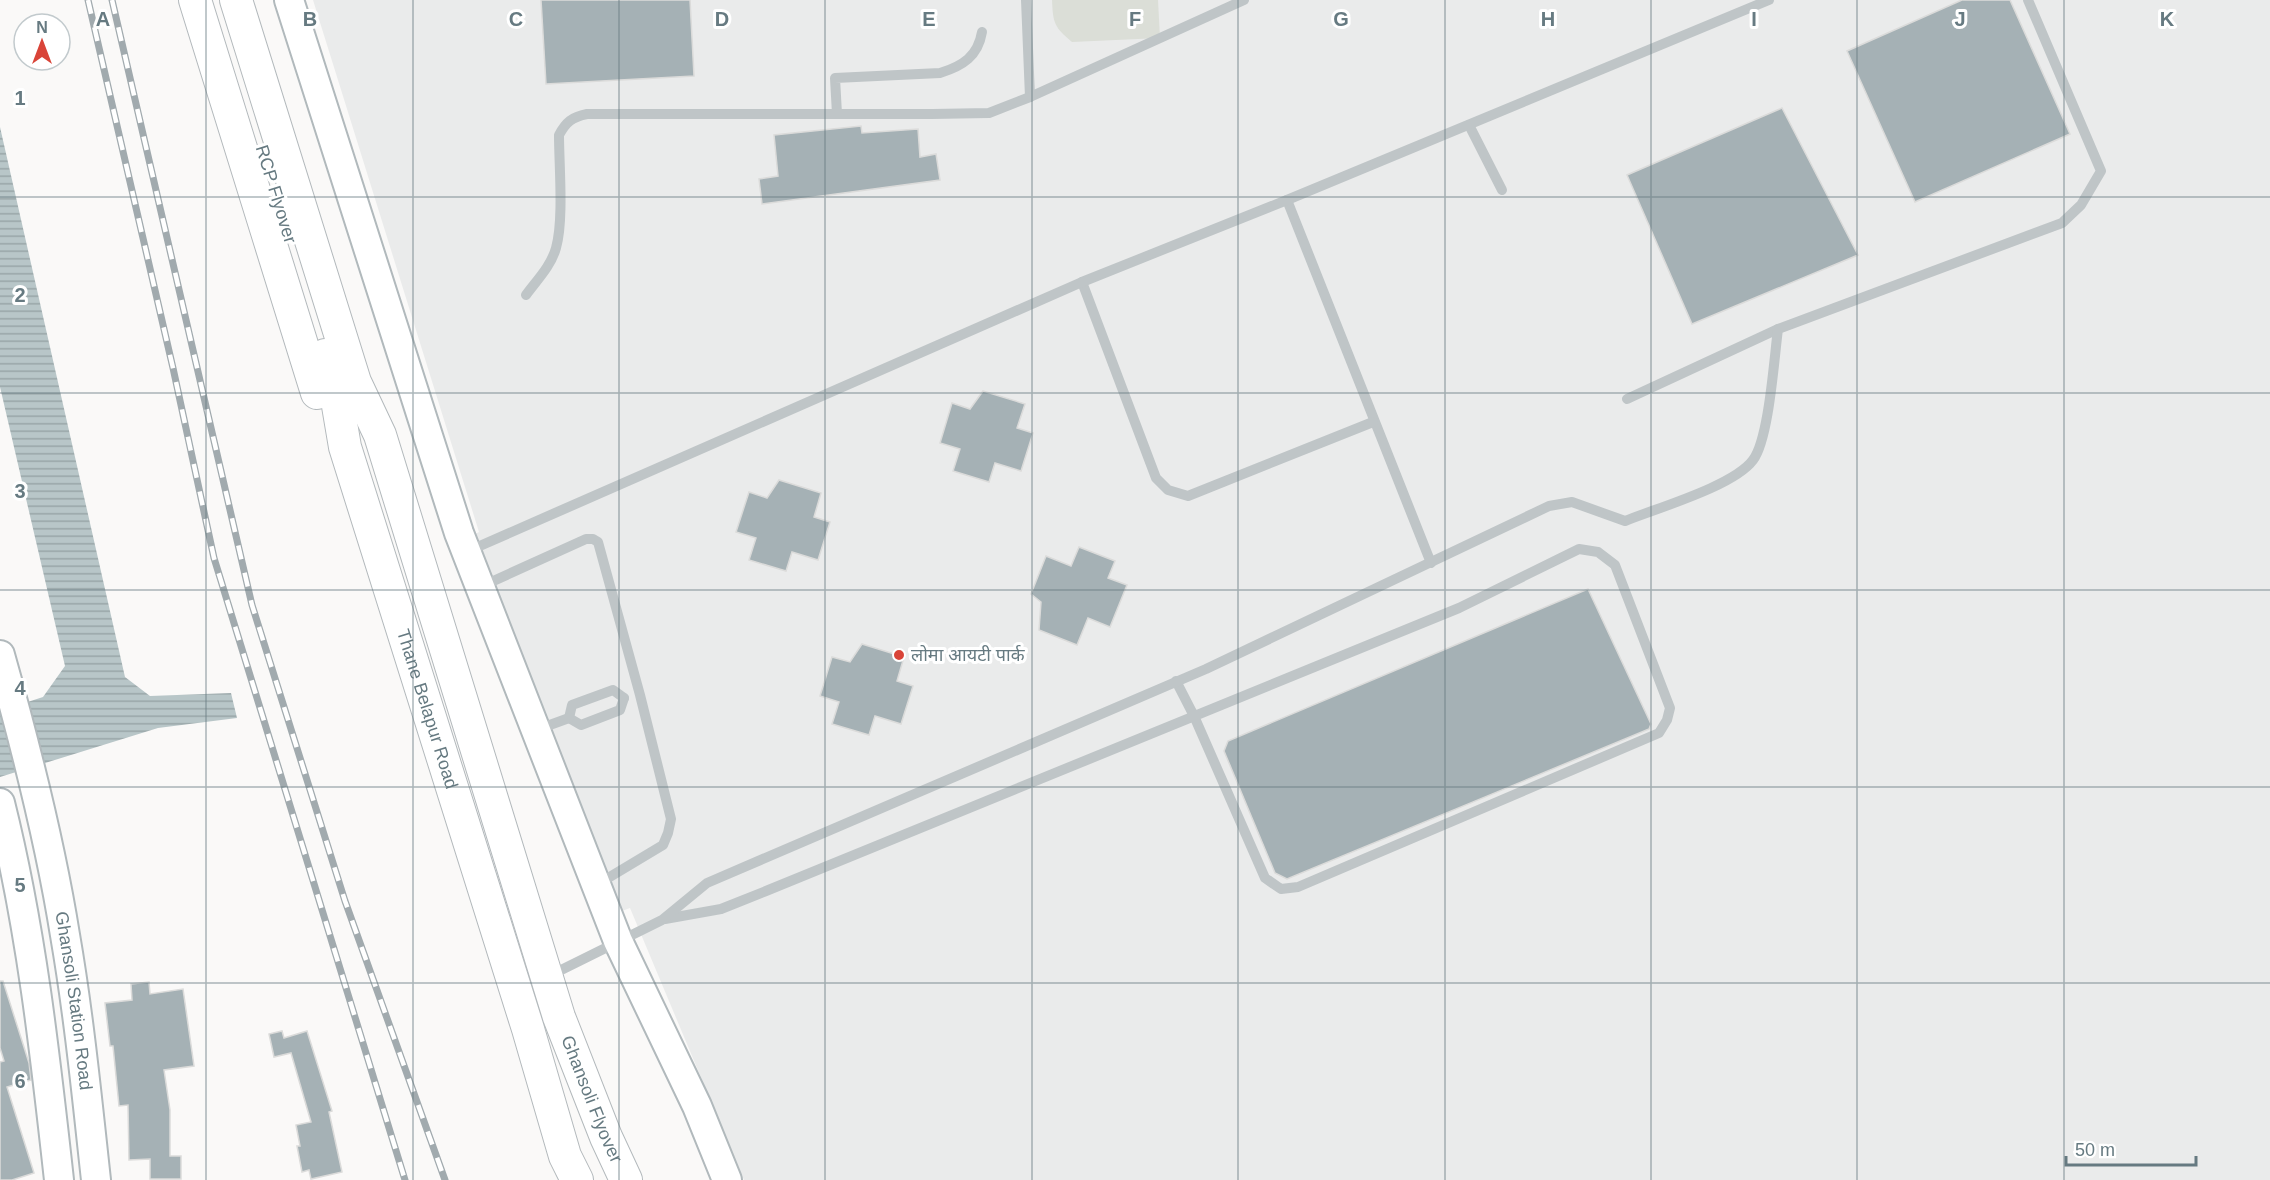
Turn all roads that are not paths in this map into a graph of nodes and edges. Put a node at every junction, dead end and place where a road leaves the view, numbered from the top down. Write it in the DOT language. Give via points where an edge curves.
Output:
graph roads {
  1 [pos="195,0"];
  2 [pos="215,0"];
  3 [pos="236,0"];
  4 [pos="256,0"];
  5 [pos="290,0"];
  6 [pos="1026,0"];
  7 [pos="1244,0"];
  8 [pos="1769,0"];
  9 [pos="2028,0"];
  10 [pos="982,32"];
  11 [pos="1030,97"];
  12 [pos="837,114"];
  13 [pos="1469,125"];
  14 [pos="1502,190"];
  15 [pos="1287,200"];
  16 [pos="1082,282"];
  17 [pos="526,295"];
  18 [pos="1778,329"];
  19 [pos="345,385"];
  20 [pos="1627,399"];
  21 [pos="1374,422"];
  22 [pos="380,435"];
  23 [pos="345,447"];
  24 [pos="466,552"];
  25 [pos="1431,563"];
  26 [pos="480,587"];
  27 [pos="0,655"];
  28 [pos="1176,681"];
  29 [pos="640,695"];
  30 [pos="624,698"];
  31 [pos="1194,716"];
  32 [pos="569,718"];
  33 [pos="536,730"];
  34 [pos="0,803"];
  35 [pos="596,885"];
  36 [pos="662,920"];
  37 [pos="618,942"];
  38 [pos="547,977"];
  39 [pos="559,1017"];
  40 [pos="528,1029"];
  41 [pos="596,1142"];
  42 [pos="59,1180"];
  43 [pos="96,1180"];
  44 [pos="577,1180"];
  45 [pos="603,1180"];
  46 [pos="626,1180"];
  47 [pos="650,1180"];
  48 [pos="727,1180"];
  1 -- 23 [label="main road" via="317,394"];
  2 -- 19 [label="main road, RCP Flyover"];
  3 -- 19 [label="main road, RCP Flyover"];
  4 -- 22 [label="main road" via="372,376"];
  5 -- 24 [label="street"];
  6 -- 11 [label="lane"];
  7 -- 11 [label="lane"];
  8 -- 13 [label="lane"];
  9 -- 18 [label="lane" via="2101,171 2081,206 2062,223"];
  10 -- 12 [label="lane" via="980,45 972,56 940,73 835,78"];
  11 -- 12 [label="lane" via="990,113"];
  12 -- 17 [label="lane" via="573,117 558,135 556,247 549,264"];
  13 -- 14 [label="lane"];
  13 -- 15 [label="lane"];
  15 -- 16 [label="lane"];
  15 -- 21 [label="lane"];
  16 -- 21 [label="lane" via="1156,478 1168,490 1188,496"];
  16 -- 24 [label="lane"];
  18 -- 20 [label="lane"];
  18 -- 25 [label="lane" via="1764,435 1753,460 1730,480 1625,521 1572,502 1549,506"];
  19 -- 22 [label="main road, Thane Belapur Road"];
  19 -- 23 [label="main road, Thane Belapur Road"];
  21 -- 25 [label="lane"];
  22 -- 38 [label="main road, Thane Belapur Road"];
  23 -- 40 [label="main road, Thane Belapur Road"];
  24 -- 26 [label="street"];
  25 -- 28 [label="lane"];
  26 -- 29 [label="lane" via="586,539 598,542"];
  26 -- 33 [label="street"];
  27 -- 43 [label="street, Ghansoli Station Road" via="43,824 65,934"];
  28 -- 31 [label="lane"];
  28 -- 36 [label="lane" via="706,883"];
  29 -- 30 [label="lane"];
  29 -- 35 [label="lane" via="671,819 668,832 663,845"];
  30 -- 32 [label="lane" via="620,710 581,725"];
  30 -- 32 [label="lane" via="614,690 572,705"];
  31 -- 31 [label="lane" via="1459,608 1580,549 1598,552 1616,565 1670,708 1659,733 1298,887 1281,889 1265,878"];
  31 -- 36 [label="lane" via="721,909"];
  32 -- 33 [label="lane"];
  33 -- 35 [label="street"];
  34 -- 42 [label="street, Ghansoli Station Road" via="29,940"];
  35 -- 37 [label="street"];
  36 -- 37 [label="lane"];
  37 -- 38 [label="lane"];
  37 -- 48 [label="street" via="697,1106"];
  38 -- 39 [label="main road, Thane Belapur Road"];
  39 -- 41 [label="main road, Ghansoli Flyover"];
  39 -- 47 [label="main road" via="625,1128"];
  40 -- 41 [label="main road, Ghansoli Flyover"];
  40 -- 44 [label="main road" via="565,1156"];
  41 -- 45 [label="main road, Ghansoli Flyover"];
  41 -- 46 [label="main road, Ghansoli Flyover"];
}
